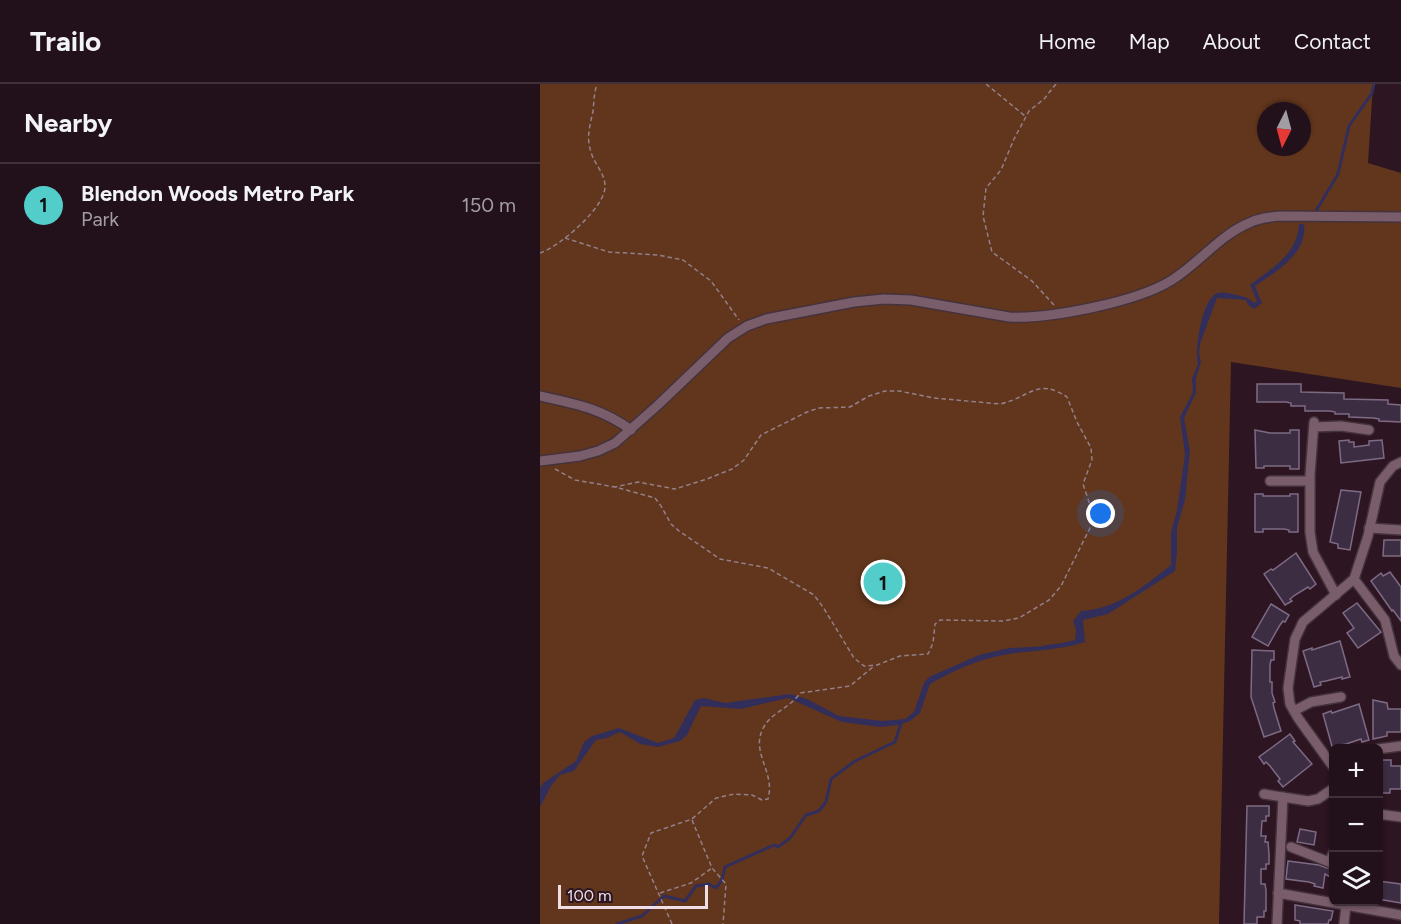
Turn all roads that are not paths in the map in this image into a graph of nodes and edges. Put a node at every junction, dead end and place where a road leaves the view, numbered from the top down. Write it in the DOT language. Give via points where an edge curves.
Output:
graph roads {
  1 [pos="1401,217"];
  2 [pos="540,396"];
  3 [pos="631,430"];
  4 [pos="1369,430"];
  5 [pos="540,461"];
  6 [pos="1401,462"];
  7 [pos="1270,481"];
  8 [pos="1310,481"];
  9 [pos="1369,528"];
  10 [pos="1401,530"];
  11 [pos="1354,579"];
  12 [pos="1336,595"];
  13 [pos="1401,664"];
  14 [pos="1341,696"];
  15 [pos="1294,711"];
  16 [pos="1401,746"];
  17 [pos="1383,748"];
  18 [pos="1329,761"];
  19 [pos="1329,791"];
  20 [pos="1264,794"];
  21 [pos="1283,797"];
  22 [pos="1383,815"];
  23 [pos="1401,817"];
  24 [pos="1291,847"];
  25 [pos="1334,852"];
  26 [pos="1278,893"];
  27 [pos="1329,902"];
  28 [pos="1346,906"];
  29 [pos="1352,906"];
  30 [pos="1401,915"];
  31 [pos="1277,924"];
  32 [pos="1344,924"];
  1 -- 3 [label="street" via="1263,218 1248,223 1172,280 1149,292 1061,312 1009,317 941,304 884,299 766,319 728,338"];
  2 -- 3 [label="street" via="597,409"];
  3 -- 5 [label="street" via="598,451"];
  4 -- 8 [label="street" via="1314,424"];
  6 -- 9 [label="street" via="1380,482"];
  7 -- 8 [label="street"];
  8 -- 12 [label="street" via="1313,552"];
  9 -- 10 [label="street"];
  9 -- 11 [label="street"];
  11 -- 12 [label="street"];
  11 -- 13 [label="street" via="1384,621 1394,656"];
  12 -- 15 [label="street" via="1303,622 1295,639 1288,688"];
  14 -- 15 [label="street" via="1311,702"];
  15 -- 18 [label="street"];
  16 -- 17 [label="street"];
  19 -- 21 [label="street" via="1308,801"];
  20 -- 21 [label="street"];
  21 -- 26 [label="street"];
  22 -- 23 [label="street"];
  24 -- 25 [label="street" via="1329,862"];
  26 -- 27 [label="street"];
  26 -- 31 [label="street"];
  28 -- 32 [label="street"];
  29 -- 30 [label="street"];
}
